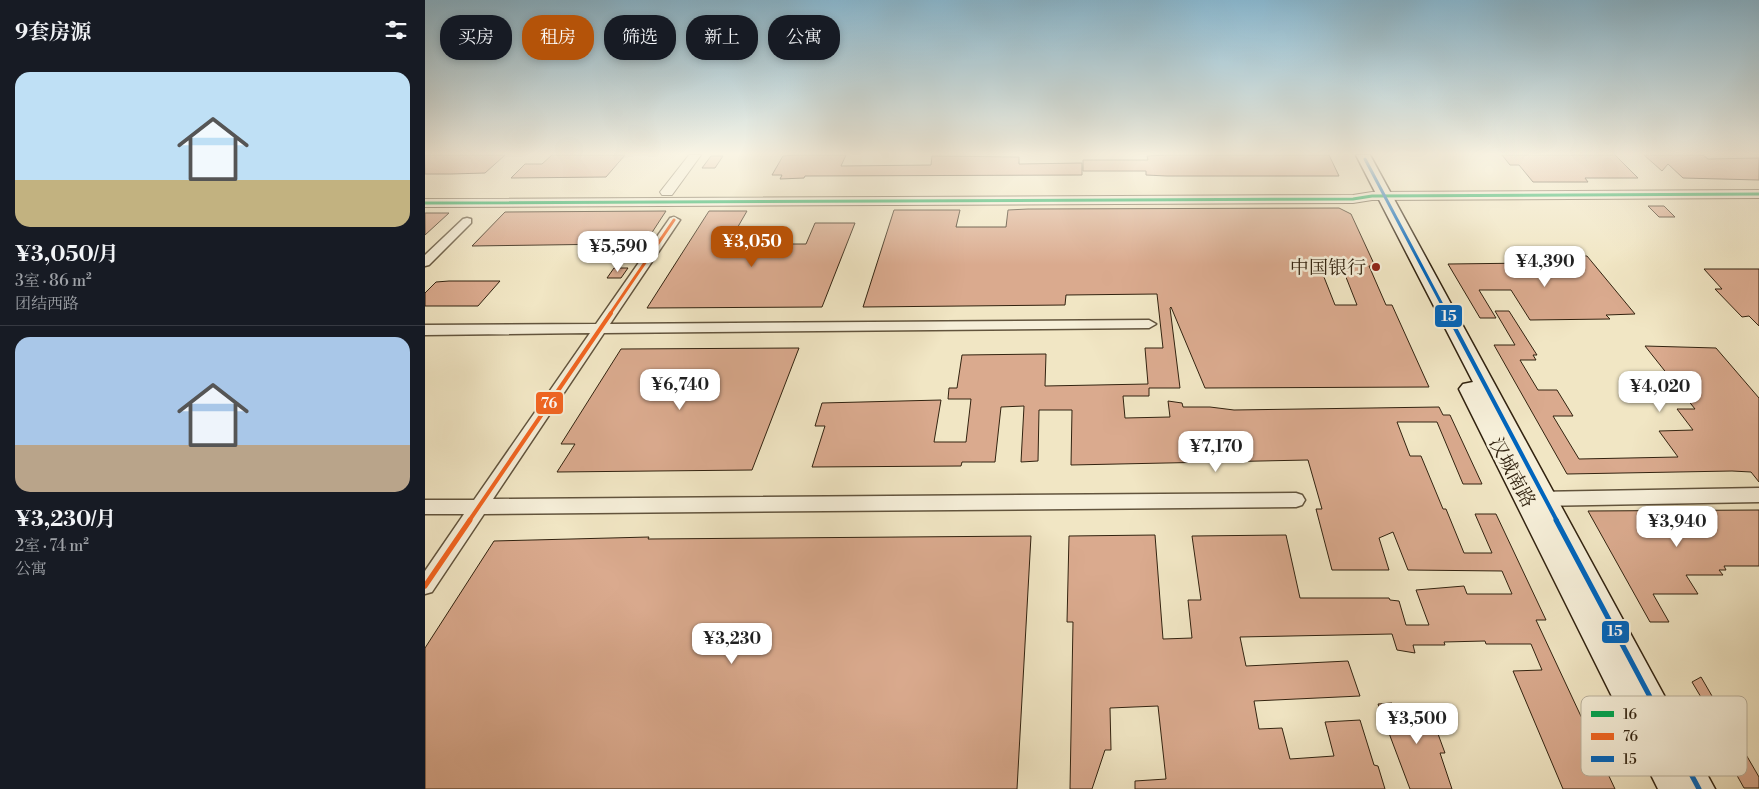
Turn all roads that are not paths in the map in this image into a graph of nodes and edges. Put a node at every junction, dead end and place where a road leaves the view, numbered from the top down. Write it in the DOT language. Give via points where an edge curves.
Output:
graph roads {
  1 [pos="667,192"];
  2 [pos="708,192"];
  3 [pos="1360,192"];
  4 [pos="1375,192"];
  5 [pos="1376,192"];
  6 [pos="425,193"];
  7 [pos="1759,194"];
  8 [pos="1378,196"];
  9 [pos="425,203"];
  10 [pos="674,220"];
  11 [pos="467,221"];
  12 [pos="425,262"];
  13 [pos="1149,324"];
  14 [pos="425,330"];
  15 [pos="600,330"];
  16 [pos="1759,495"];
  17 [pos="1536,499"];
  18 [pos="1296,500"];
  19 [pos="425,507"];
  20 [pos="479,507"];
  21 [pos="425,586"];
  22 [pos="1630,696"];
  23 [pos="1647,696"];
  24 [pos="1669,776"];
  25 [pos="1692,776"];
  26 [pos="1675,789"];
  27 [pos="1699,789"];
  1 -- 2 [label="street"];
  1 -- 6 [label="street"];
  3 -- 8 [label="street"];
  4 -- 8 [label="main road, 汉城南路"];
  5 -- 8 [label="main road, 汉城南路"];
  7 -- 8 [label="street"];
  8 -- 9 [label="street" via="1353,199"];
  8 -- 17 [label="main road, 汉城南路"];
  10 -- 15 [label="street"];
  11 -- 12 [label="street"];
  13 -- 15 [label="street"];
  14 -- 15 [label="street"];
  15 -- 20 [label="street"];
  16 -- 17 [label="street"];
  17 -- 22 [label="main road, 汉城南路"];
  17 -- 23 [label="main road, 汉城南路"];
  18 -- 20 [label="street"];
  19 -- 20 [label="street"];
  20 -- 21 [label="street"];
  24 -- 26 [label="main road, 汉城南路"];
  25 -- 27 [label="main road, 汉城南路"];
}
